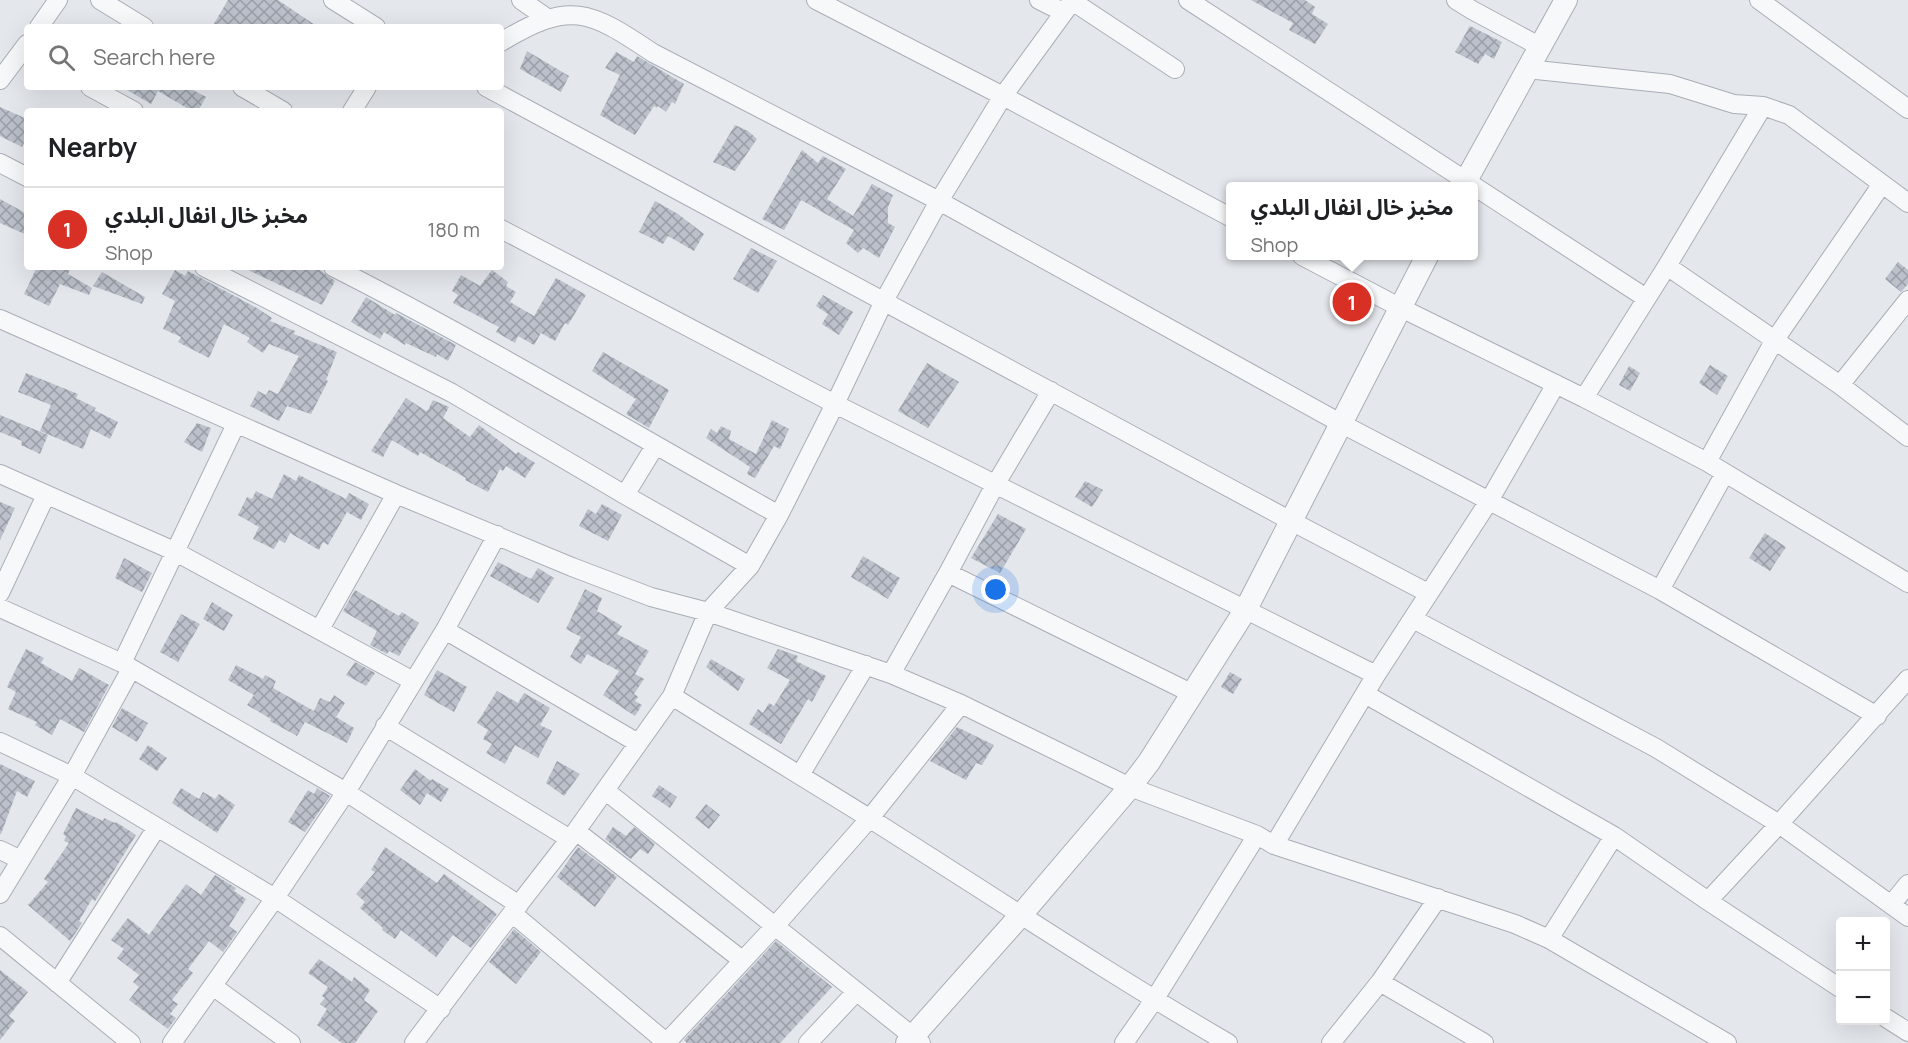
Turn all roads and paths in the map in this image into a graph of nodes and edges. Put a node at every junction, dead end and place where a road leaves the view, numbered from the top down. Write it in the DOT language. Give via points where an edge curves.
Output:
graph roads {
  1 [pos="58,0"];
  2 [pos="100,0"];
  3 [pos="333,0"];
  4 [pos="521,0"];
  5 [pos="816,0"];
  6 [pos="1039,0"];
  7 [pos="1188,0"];
  8 [pos="1456,0"];
  9 [pos="1566,0"];
  10 [pos="1759,0"];
  11 [pos="1069,4"];
  12 [pos="1783,7"];
  13 [pos="544,16"];
  14 [pos="41,24"];
  15 [pos="139,24"];
  16 [pos="371,24"];
  17 [pos="504,40"];
  18 [pos="1539,46"];
  19 [pos="24,51"];
  20 [pos="1175,69"];
  21 [pos="1527,69"];
  22 [pos="0,80"];
  23 [pos="96,90"];
  24 [pos="247,90"];
  25 [pos="365,90"];
  26 [pos="492,90"];
  27 [pos="1003,96"];
  28 [pos="1763,106"];
  29 [pos="128,108"];
  30 [pos="278,108"];
  31 [pos="354,108"];
  32 [pos="1908,109"];
  33 [pos="0,164"];
  34 [pos="24,176"];
  35 [pos="1462,182"];
  36 [pos="1465,182"];
  37 [pos="1882,184"];
  38 [pos="1478,192"];
  39 [pos="939,201"];
  40 [pos="1908,203"];
  41 [pos="1226,215"];
  42 [pos="504,231"];
  43 [pos="1311,260"];
  44 [pos="1425,260"];
  45 [pos="1667,266"];
  46 [pos="210,270"];
  47 [pos="339,270"];
  48 [pos="1646,298"];
  49 [pos="1908,300"];
  50 [pos="884,301"];
  51 [pos="1401,308"];
  52 [pos="0,319"];
  53 [pos="1774,341"];
  54 [pos="1556,384"];
  55 [pos="1840,385"];
  56 [pos="1051,391"];
  57 [pos="1584,398"];
  58 [pos="835,404"];
  59 [pos="236,424"];
  60 [pos="1342,424"];
  61 [pos="1908,437"];
  62 [pos="655,446"];
  63 [pos="1707,462"];
  64 [pos="1725,473"];
  65 [pos="0,474"];
  66 [pos="995,485"];
  67 [pos="396,494"];
  68 [pos="46,495"];
  69 [pos="625,495"];
  70 [pos="1489,501"];
  71 [pos="779,515"];
  72 [pos="1291,520"];
  73 [pos="497,535"];
  74 [pos="174,551"];
  75 [pos="750,566"];
  76 [pos="948,573"];
  77 [pos="1908,583"];
  78 [pos="1660,590"];
  79 [pos="0,593"];
  80 [pos="1428,593"];
  81 [pos="0,608"];
  82 [pos="1246,609"];
  83 [pos="708,612"];
  84 [pos="1413,619"];
  85 [pos="320,629"];
  86 [pos="445,630"];
  87 [pos="866,665"];
  88 [pos="127,666"];
  89 [pos="891,674"];
  90 [pos="1376,675"];
  91 [pos="1908,679"];
  92 [pos="413,681"];
  93 [pos="1193,694"];
  94 [pos="1365,694"];
  95 [pos="672,696"];
  96 [pos="962,704"];
  97 [pos="1877,716"];
  98 [pos="385,726"];
  99 [pos="0,742"];
  100 [pos="638,743"];
  101 [pos="800,775"];
  102 [pos="72,776"];
  103 [pos="1130,787"];
  104 [pos="606,790"];
  105 [pos="346,792"];
  106 [pos="870,818"];
  107 [pos="1779,824"];
  108 [pos="157,827"];
  109 [pos="573,835"];
  110 [pos="1257,835"];
  111 [pos="1614,836"];
  112 [pos="1274,845"];
  113 [pos="0,850"];
  114 [pos="21,860"];
  115 [pos="1908,884"];
  116 [pos="0,894"];
  117 [pos="275,898"];
  118 [pos="1438,898"];
  119 [pos="1708,901"];
  120 [pos="1892,905"];
  121 [pos="515,909"];
  122 [pos="1020,916"];
  123 [pos="1908,917"];
  124 [pos="775,926"];
  125 [pos="0,936"];
  126 [pos="1549,939"];
  127 [pos="742,960"];
  128 [pos="1380,982"];
  129 [pos="57,983"];
  130 [pos="1836,985"];
  131 [pos="214,987"];
  132 [pos="856,992"];
  133 [pos="1154,1000"];
  134 [pos="441,1009"];
  135 [pos="1890,1021"];
  136 [pos="1908,1032"];
  137 [pos="1714,1040"];
  138 [pos="914,1041"];
  139 [pos="131,1043"];
  140 [pos="172,1043"];
  141 [pos="291,1043"];
  142 [pos="414,1043"];
  143 [pos="666,1043"];
  144 [pos="808,1043"];
  145 [pos="1124,1043"];
  146 [pos="1228,1043"];
  147 [pos="1331,1043"];
  148 [pos="1484,1043"];
  1 -- 14 [label="street"];
  2 -- 15 [label="street"];
  3 -- 16 [label="street"];
  4 -- 13 [label="street"];
  5 -- 27 [label="street"];
  6 -- 11 [label="street"];
  7 -- 35 [label="street"];
  8 -- 18 [label="street"];
  9 -- 18 [label="street"];
  10 -- 12 [label="street"];
  11 -- 20 [label="street"];
  11 -- 27 [label="street"];
  12 -- 32 [label="street"];
  13 -- 17 [label="street"];
  13 -- 39 [label="street" via="564,11 609,23 653,53"];
  18 -- 21 [label="street"];
  19 -- 22 [label="street"];
  21 -- 28 [label="street" via="1670,84 1734,104"];
  21 -- 36 [label="street"];
  23 -- 29 [label="street"];
  24 -- 30 [label="street"];
  25 -- 31 [label="street"];
  26 -- 50 [label="street"];
  27 -- 39 [label="street"];
  27 -- 41 [label="street"];
  28 -- 37 [label="street" via="1790,115"];
  28 -- 45 [label="street"];
  33 -- 34 [label="street"];
  37 -- 40 [label="street"];
  37 -- 53 [label="street"];
  38 -- 48 [label="street"];
  39 -- 50 [label="street"];
  39 -- 60 [label="street"];
  42 -- 58 [label="street"];
  43 -- 51 [label="street"];
  44 -- 51 [label="street"];
  45 -- 48 [label="street"];
  45 -- 53 [label="street"];
  46 -- 69 [label="street" via="452,393"];
  47 -- 62 [label="street" via="483,346"];
  48 -- 57 [label="street"];
  49 -- 55 [label="street"];
  50 -- 56 [label="street"];
  50 -- 58 [label="street"];
  51 -- 54 [label="street"];
  51 -- 60 [label="street"];
  52 -- 59 [label="street"];
  53 -- 55 [label="street"];
  53 -- 63 [label="street"];
  54 -- 57 [label="street"];
  54 -- 70 [label="street"];
  55 -- 61 [label="street"];
  56 -- 66 [label="street"];
  56 -- 72 [label="street"];
  57 -- 63 [label="street"];
  58 -- 66 [label="street"];
  58 -- 71 [label="street"];
  59 -- 67 [label="street"];
  59 -- 74 [label="street"];
  60 -- 70 [label="street"];
  60 -- 72 [label="street"];
  62 -- 69 [label="street"];
  62 -- 71 [label="street"];
  63 -- 64 [label="street"];
  64 -- 77 [label="street"];
  64 -- 78 [label="street"];
  65 -- 68 [label="street"];
  66 -- 76 [label="street"];
  66 -- 82 [label="street"];
  67 -- 73 [label="street"];
  67 -- 85 [label="street"];
  68 -- 74 [label="street"];
  68 -- 79 [label="street"];
  69 -- 75 [label="street"];
  70 -- 78 [label="street"];
  70 -- 80 [label="street"];
  71 -- 75 [label="street"];
  72 -- 80 [label="street"];
  72 -- 82 [label="street"];
  73 -- 83 [label="street" via="651,597"];
  73 -- 86 [label="street"];
  74 -- 85 [label="street"];
  74 -- 88 [label="street"];
  75 -- 83 [label="street"];
  76 -- 89 [label="street"];
  76 -- 93 [label="street"];
  78 -- 97 [label="street"];
  80 -- 84 [label="street"];
  81 -- 88 [label="street"];
  82 -- 90 [label="street"];
  82 -- 93 [label="street"];
  83 -- 87 [label="street"];
  83 -- 95 [label="street"];
  84 -- 90 [label="street"];
  84 -- 107 [label="street" via="1656,748"];
  85 -- 92 [label="street"];
  86 -- 92 [label="street"];
  86 -- 100 [label="street"];
  87 -- 89 [label="street"];
  87 -- 101 [label="street"];
  88 -- 102 [label="street"];
  88 -- 105 [label="street"];
  89 -- 96 [label="street"];
  90 -- 94 [label="street"];
  91 -- 97 [label="street"];
  92 -- 98 [label="street"];
  93 -- 103 [label="street"];
  94 -- 111 [label="street"];
  94 -- 112 [label="street"];
  95 -- 100 [label="street"];
  95 -- 101 [label="street"];
  96 -- 103 [label="street"];
  96 -- 106 [label="street"];
  97 -- 107 [label="street"];
  98 -- 105 [label="street"];
  98 -- 109 [label="street"];
  99 -- 102 [label="street"];
  100 -- 104 [label="street"];
  101 -- 106 [label="street"];
  102 -- 108 [label="street"];
  102 -- 114 [label="street"];
  103 -- 110 [label="street"];
  103 -- 122 [label="street"];
  104 -- 109 [label="street"];
  104 -- 124 [label="street"];
  105 -- 117 [label="street"];
  105 -- 121 [label="street"];
  106 -- 122 [label="street"];
  106 -- 124 [label="street"];
  107 -- 119 [label="street"];
  107 -- 120 [label="street"];
  108 -- 117 [label="street"];
  108 -- 129 [label="street"];
  109 -- 121 [label="street"];
  109 -- 127 [label="street"];
  110 -- 112 [label="street"];
  110 -- 133 [label="street"];
  111 -- 119 [label="street"];
  111 -- 126 [label="street"];
  112 -- 118 [label="street"];
  113 -- 114 [label="street"];
  114 -- 116 [label="street"];
  115 -- 120 [label="street"];
  117 -- 131 [label="street"];
  117 -- 134 [label="street"];
  118 -- 126 [label="street"];
  118 -- 128 [label="street"];
  119 -- 130 [label="street"];
  120 -- 123 [label="street"];
  121 -- 134 [label="street"];
  121 -- 143 [label="street"];
  122 -- 133 [label="street"];
  122 -- 138 [label="street"];
  124 -- 127 [label="street"];
  124 -- 132 [label="street"];
  125 -- 129 [label="street"];
  126 -- 137 [label="street"];
  127 -- 143 [label="street"];
  128 -- 147 [label="street"];
  128 -- 148 [label="street"];
  129 -- 139 [label="street"];
  131 -- 140 [label="street"];
  131 -- 141 [label="street"];
  132 -- 138 [label="street"];
  132 -- 144 [label="street"];
  133 -- 145 [label="street"];
  133 -- 146 [label="street"];
  134 -- 142 [label="street"];
  135 -- 136 [label="street"];
}
